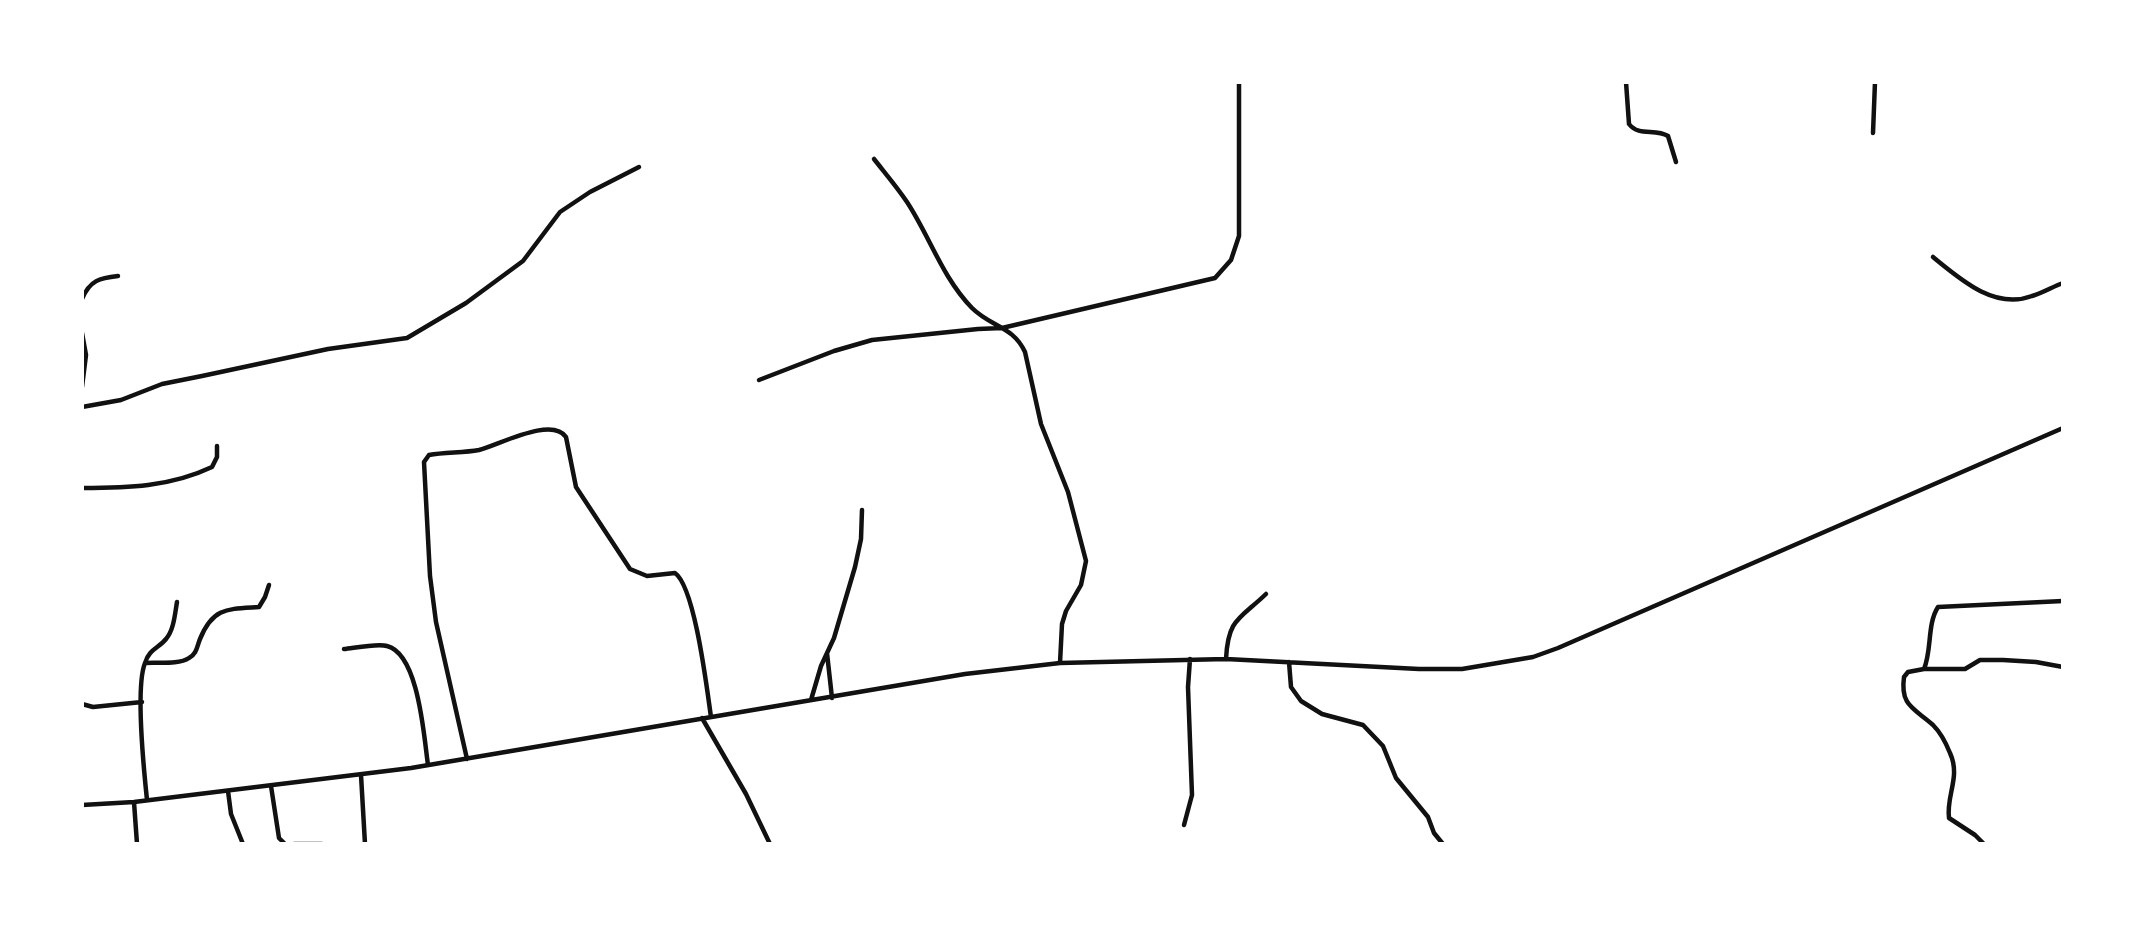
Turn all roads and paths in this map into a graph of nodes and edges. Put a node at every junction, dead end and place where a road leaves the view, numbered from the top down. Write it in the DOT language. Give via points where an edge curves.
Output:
graph roads {
  1 [pos="1239,82"];
  2 [pos="1626,82"];
  3 [pos="1875,82"];
  4 [pos="1873,133"];
  5 [pos="874,159"];
  6 [pos="1676,162"];
  7 [pos="639,167"];
  8 [pos="1934,257"];
  9 [pos="118,276"];
  10 [pos="2063,283"];
  11 [pos="82,299"];
  12 [pos="1003,328"];
  13 [pos="82,333"];
  14 [pos="759,380"];
  15 [pos="82,387"];
  16 [pos="82,407"];
  17 [pos="2063,428"];
  18 [pos="216,446"];
  19 [pos="82,488"];
  20 [pos="862,510"];
  21 [pos="269,585"];
  22 [pos="1266,594"];
  23 [pos="2063,601"];
  24 [pos="177,602"];
  25 [pos="344,649"];
  26 [pos="827,652"];
  27 [pos="1190,659"];
  28 [pos="1226,659"];
  29 [pos="1289,662"];
  30 [pos="144,663"];
  31 [pos="1060,663"];
  32 [pos="2063,667"];
  33 [pos="1924,669"];
  34 [pos="832,698"];
  35 [pos="811,700"];
  36 [pos="142,702"];
  37 [pos="82,704"];
  38 [pos="711,716"];
  39 [pos="702,718"];
  40 [pos="467,759"];
  41 [pos="428,765"];
  42 [pos="361,775"];
  43 [pos="271,786"];
  44 [pos="228,791"];
  45 [pos="147,800"];
  46 [pos="134,802"];
  47 [pos="82,805"];
  48 [pos="1184,825"];
  49 [pos="137,844"];
  50 [pos="243,844"];
  51 [pos="285,844"];
  52 [pos="294,844"];
  53 [pos="322,844"];
  54 [pos="365,844"];
  55 [pos="770,844"];
  56 [pos="1443,844"];
  57 [pos="1983,844"];
  1 -- 12 [label="street" via="1239,236 1222,271 1208,281"];
  2 -- 6 [label="street" via="1629,124 1638,131 1668,136"];
  3 -- 4 [label="street"];
  5 -- 12 [label="street" via="907,203 955,288 982,317"];
  7 -- 16 [label="street" via="560,212 523,261 407,338 328,349 162,384 121,400"];
  8 -- 10 [label="street" via="1973,287 2005,301"];
  9 -- 11 [label="street" via="92,282"];
  12 -- 14 [label="street" via="872,341"];
  12 -- 31 [label="street" via="1024,352 1041,425 1068,492 1086,561 1081,585 1062,624"];
  13 -- 15 [label="street" via="86,355"];
  17 -- 29 [label="street" via="1533,657 1462,669"];
  18 -- 19 [label="street" via="212,467 165,484"];
  20 -- 26 [label="street" via="855,567"];
  21 -- 30 [label="street" via="259,607 224,609 211,620 187,660"];
  22 -- 28 [label="street" via="1233,623"];
  23 -- 33 [label="street" via="1938,607"];
  24 -- 30 [label="street" via="166,639 153,648"];
  25 -- 41 [label="street" via="387,646 411,668"];
  26 -- 34 [label="street"];
  26 -- 35 [label="street"];
  27 -- 28 [label="street"];
  27 -- 31 [label="street"];
  27 -- 48 [label="street" via="1192,794"];
  28 -- 29 [label="street"];
  29 -- 56 [label="street" via="1291,687 1301,701 1322,713 1363,725 1383,746 1396,778"];
  30 -- 36 [label="street"];
  31 -- 34 [label="street" via="964,674"];
  32 -- 33 [label="street" via="1980,660 1965,669"];
  33 -- 57 [label="street" via="1904,677 1905,698 1941,734 1955,766 1949,818"];
  34 -- 35 [label="street"];
  35 -- 38 [label="street"];
  36 -- 37 [label="street"];
  36 -- 45 [label="street"];
  38 -- 39 [label="street"];
  38 -- 40 [label="street" via="700,648 681,577 675,573 647,576 630,569 576,487 566,437 552,428 479,450 429,454 424,462 436,622"];
  39 -- 40 [label="street"];
  39 -- 55 [label="street"];
  40 -- 41 [label="street"];
  41 -- 42 [label="street"];
  42 -- 43 [label="street"];
  42 -- 54 [label="street"];
  43 -- 44 [label="street"];
  43 -- 51 [label="street" via="279,838"];
  44 -- 45 [label="street"];
  44 -- 50 [label="street"];
  45 -- 46 [label="street"];
  46 -- 47 [label="street"];
  46 -- 49 [label="street"];
  52 -- 53 [label="street"];
}
